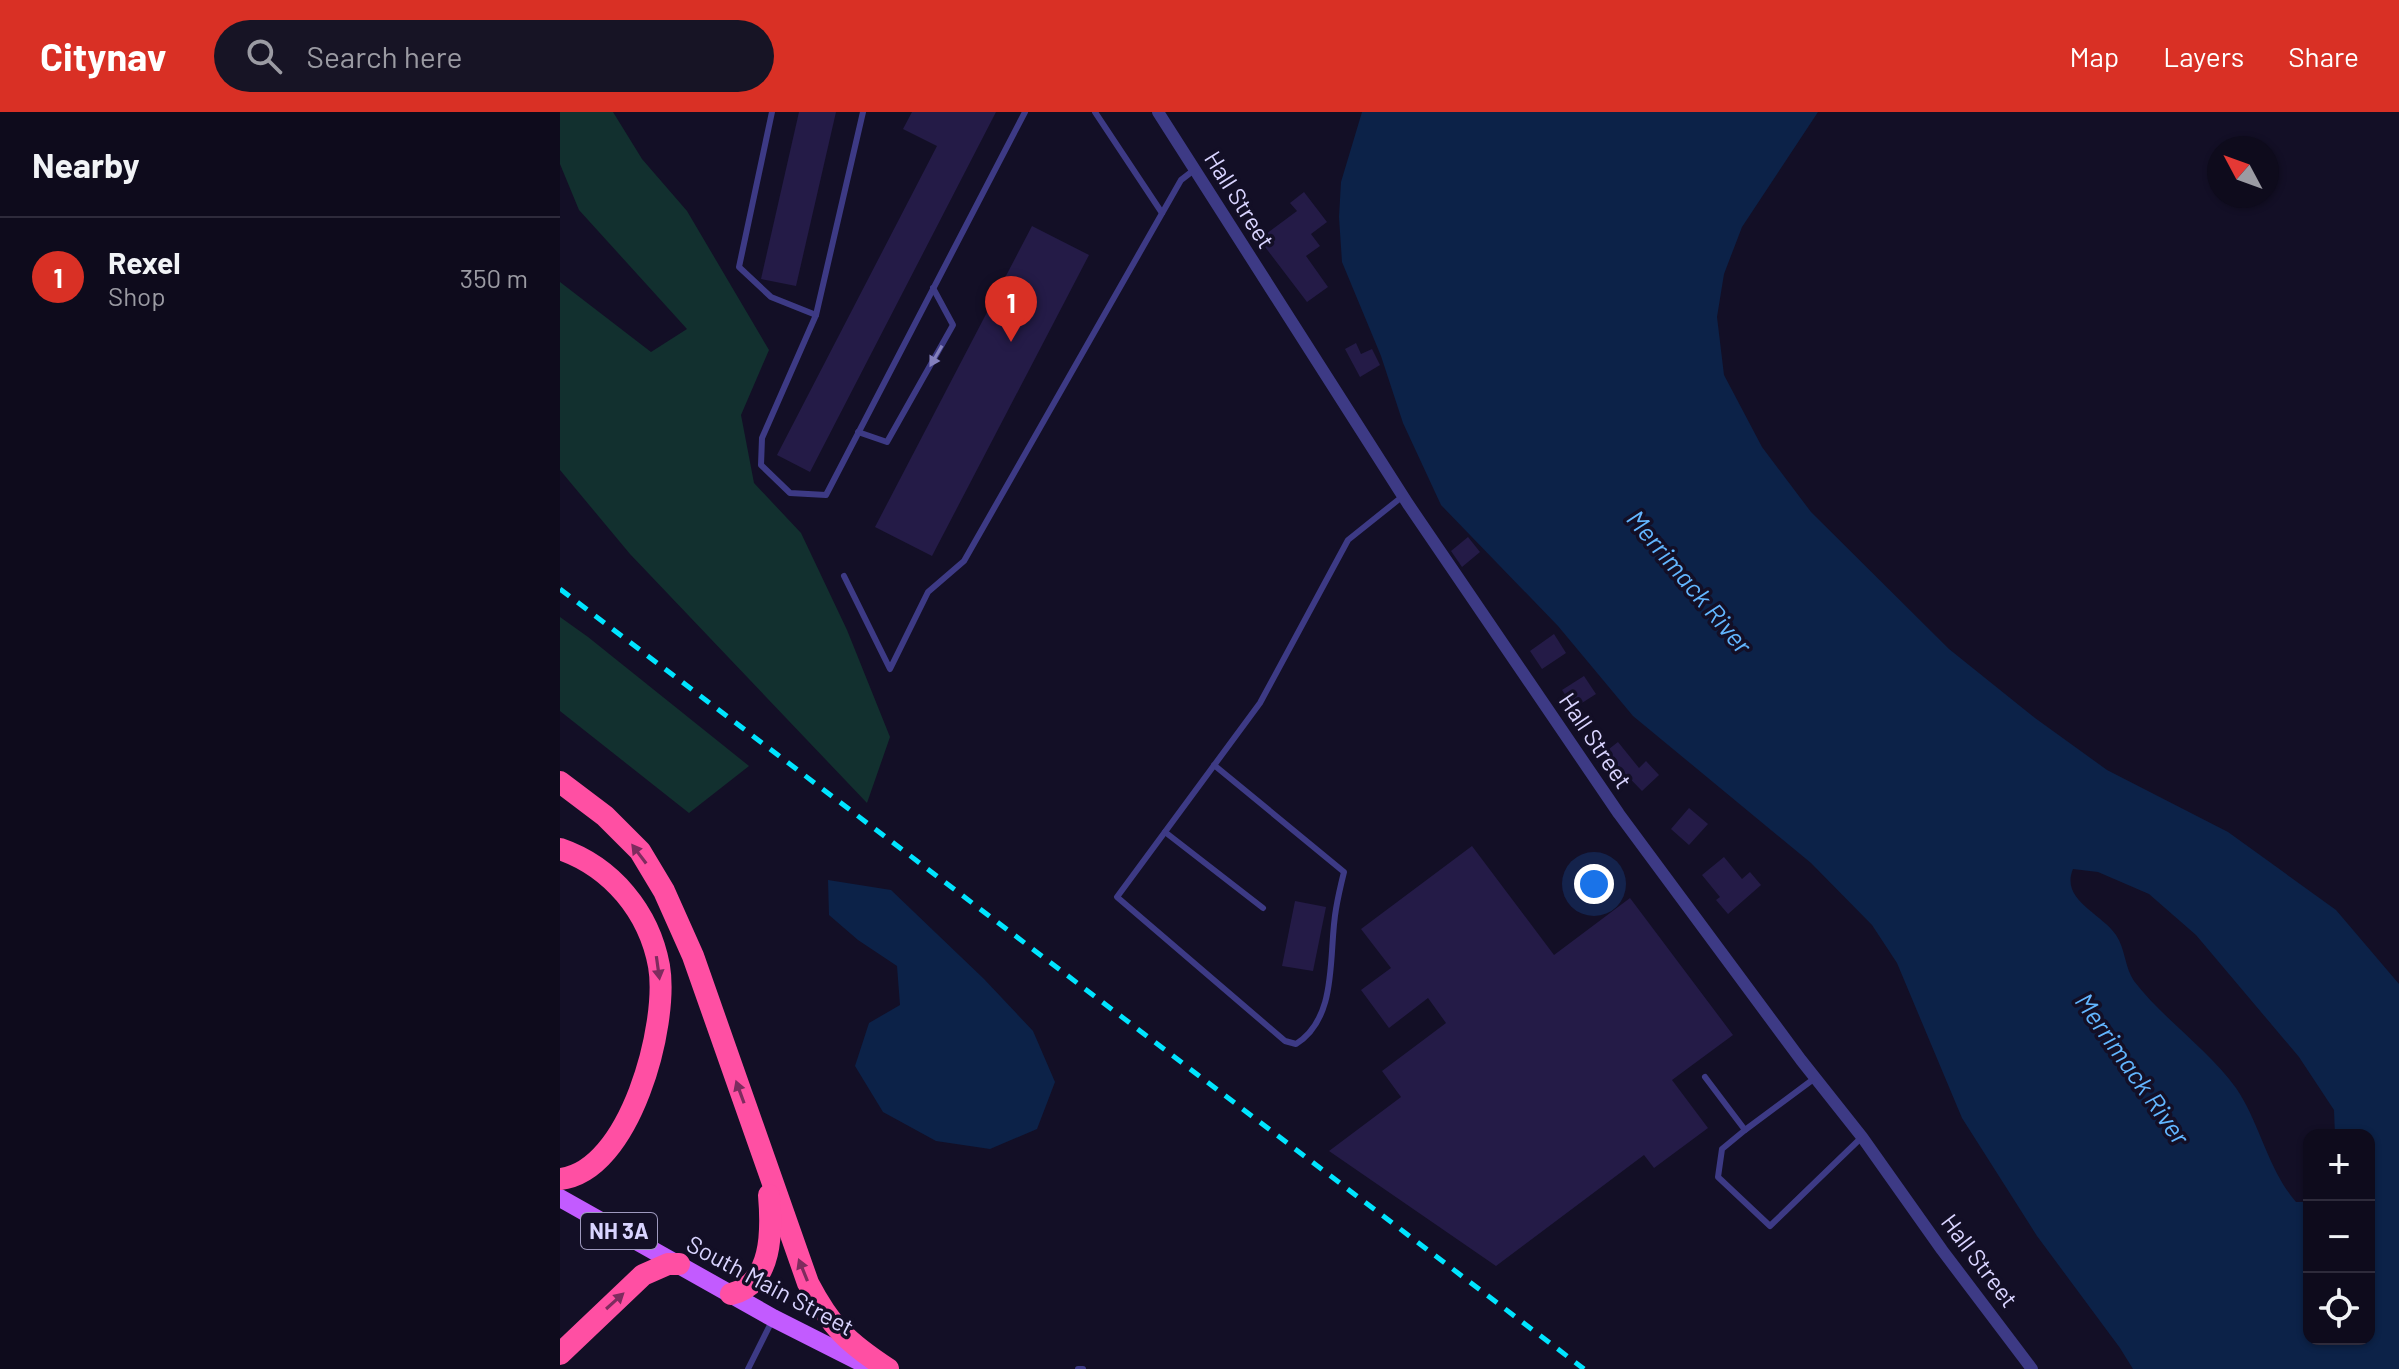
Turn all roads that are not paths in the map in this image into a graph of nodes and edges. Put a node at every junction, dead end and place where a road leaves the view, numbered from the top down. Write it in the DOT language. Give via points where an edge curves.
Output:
graph roads {
  1 [pos="772,112"];
  2 [pos="863,112"];
  3 [pos="1025,112"];
  4 [pos="1095,112"];
  5 [pos="1158,112"];
  6 [pos="1194,170"];
  7 [pos="1162,213"];
  8 [pos="933,288"];
  9 [pos="816,315"];
  10 [pos="858,432"];
  11 [pos="1403,496"];
  12 [pos="844,576"];
  13 [pos="1214,765"];
  14 [pos="560,782"];
  15 [pos="1165,832"];
  16 [pos="560,849"];
  17 [pos="1263,908"];
  18 [pos="1705,1077"];
  19 [pos="1815,1078"];
  20 [pos="1745,1130"];
  21 [pos="1862,1137"];
  22 [pos="766,1166"];
  23 [pos="560,1179"];
  24 [pos="560,1198"];
  25 [pos="679,1264"];
  26 [pos="731,1294"];
  27 [pos="773,1318"];
  28 [pos="560,1354"];
  29 [pos="750,1368"];
  30 [pos="874,1369"];
  31 [pos="888,1369"];
  32 [pos="2032,1369"];
  1 -- 9 [label="lane" via="739,267 771,297"];
  2 -- 9 [label="lane"];
  3 -- 8 [label="lane"];
  4 -- 7 [label="lane"];
  5 -- 6 [label="street, Hall Street"];
  6 -- 7 [label="lane" via="1181,180"];
  6 -- 11 [label="street, Hall Street"];
  7 -- 12 [label="lane" via="964,561 928,592 890,669"];
  8 -- 10 [label="lane"];
  8 -- 10 [label="lane, one-way" via="953,325 887,442"];
  9 -- 10 [label="lane" via="762,438 761,465 790,493 826,495"];
  11 -- 13 [label="lane" via="1348,540 1260,703"];
  11 -- 19 [label="street, Hall Street" via="1619,814"];
  13 -- 15 [label="lane"];
  13 -- 15 [label="lane" via="1344,872 1320,1019 1296,1044 1285,1041 1117,897"];
  22 -- 14 [label="highway, one-way" via="693,956 664,891 640,851"];
  15 -- 17 [label="lane"];
  16 -- 23 [label="highway, one-way" via="599,870 630,900 650,936 660,989 651,1056 628,1116 589,1168"];
  18 -- 20 [label="lane"];
  19 -- 20 [label="lane"];
  19 -- 21 [label="street, Hall Street"];
  20 -- 21 [label="lane" via="1722,1149 1718,1177 1770,1226"];
  21 -- 32 [label="street, Hall Street"];
  22 -- 26 [label="highway" via="767,1252 747,1289"];
  31 -- 22 [label="highway, one-way" via="845,1339 819,1305"];
  24 -- 25 [label="main road, South Main Street / NH 3A"];
  25 -- 26 [label="main road, South Main Street / NH 3A"];
  28 -- 25 [label="highway, one-way" via="643,1275"];
  26 -- 27 [label="main road, South Main Street / NH 3A"];
  27 -- 29 [label="lane"];
  27 -- 30 [label="main road, South Main Street / NH 3A"];
}
